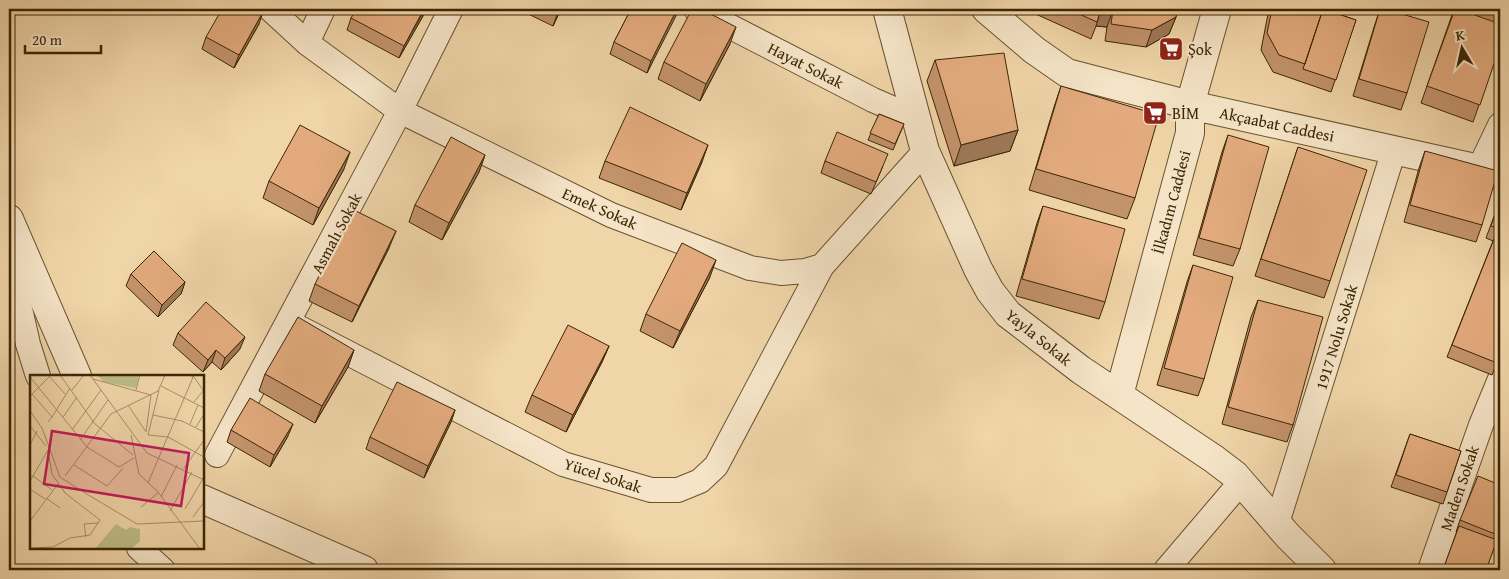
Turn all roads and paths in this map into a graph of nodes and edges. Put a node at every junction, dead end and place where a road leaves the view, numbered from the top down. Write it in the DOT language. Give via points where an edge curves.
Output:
graph roads {
  1 [pos="270,9"];
  2 [pos="324,9"];
  3 [pos="451,9"];
  4 [pos="696,9"];
  5 [pos="887,9"];
  6 [pos="986,9"];
  7 [pos="1216,9"];
  8 [pos="307,43"];
  9 [pos="1190,106"];
  10 [pos="400,111"];
  11 [pos="917,119"];
  12 [pos="1500,125"];
  13 [pos="1394,150"];
  14 [pos="925,151"];
  15 [pos="1490,172"];
  16 [pos="9,219"];
  17 [pos="822,266"];
  18 [pos="9,267"];
  19 [pos="288,322"];
  20 [pos="38,375"];
  21 [pos="77,375"];
  22 [pos="1500,379"];
  23 [pos="1119,395"];
  24 [pos="217,455"];
  25 [pos="1241,482"];
  26 [pos="204,500"];
  27 [pos="1277,523"];
  28 [pos="364,570"];
  29 [pos="1166,570"];
  30 [pos="1322,570"];
  31 [pos="1430,570"];
  1 -- 8 [label="street, Emek Sokak"];
  2 -- 8 [label="street"];
  3 -- 10 [label="street, Asmalı Sokak"];
  4 -- 11 [label="street, Hayat Sokak" via="873,100"];
  5 -- 11 [label="street, Yayla Sokak"];
  6 -- 9 [label="street, Akçaabat Caddesi" via="1067,73"];
  7 -- 9 [label="street, İlkadım Caddesi"];
  8 -- 10 [label="street, Emek Sokak"];
  9 -- 13 [label="street, Akçaabat Caddesi"];
  9 -- 23 [label="street, İlkadım Caddesi" via="1190,133"];
  10 -- 17 [label="street, Emek Sokak" via="611,215 750,268 781,273"];
  10 -- 19 [label="street, Asmalı Sokak"];
  11 -- 14 [label="street, Yayla Sokak"];
  12 -- 15 [label="street"];
  13 -- 15 [label="street, Akçaabat Caddesi"];
  13 -- 27 [label="street, 1917 Nolu Sokak"];
  14 -- 17 [label="street"];
  14 -- 23 [label="street, Yayla Sokak" via="978,269 1008,314 1080,370"];
  16 -- 21 [label="street"];
  17 -- 19 [label="street, Yücel Sokak" via="716,466 700,481 678,490 651,490 563,464"];
  18 -- 20 [label="street"];
  19 -- 24 [label="street, Asmalı Sokak"];
  22 -- 31 [label="street, Maden Sokak"];
  23 -- 25 [label="street, Yayla Sokak" via="1214,459"];
  25 -- 27 [label="street, Yayla Sokak"];
  25 -- 29 [label="street"];
  26 -- 28 [label="street"];
  27 -- 30 [label="street, Yayla Sokak"];
}
